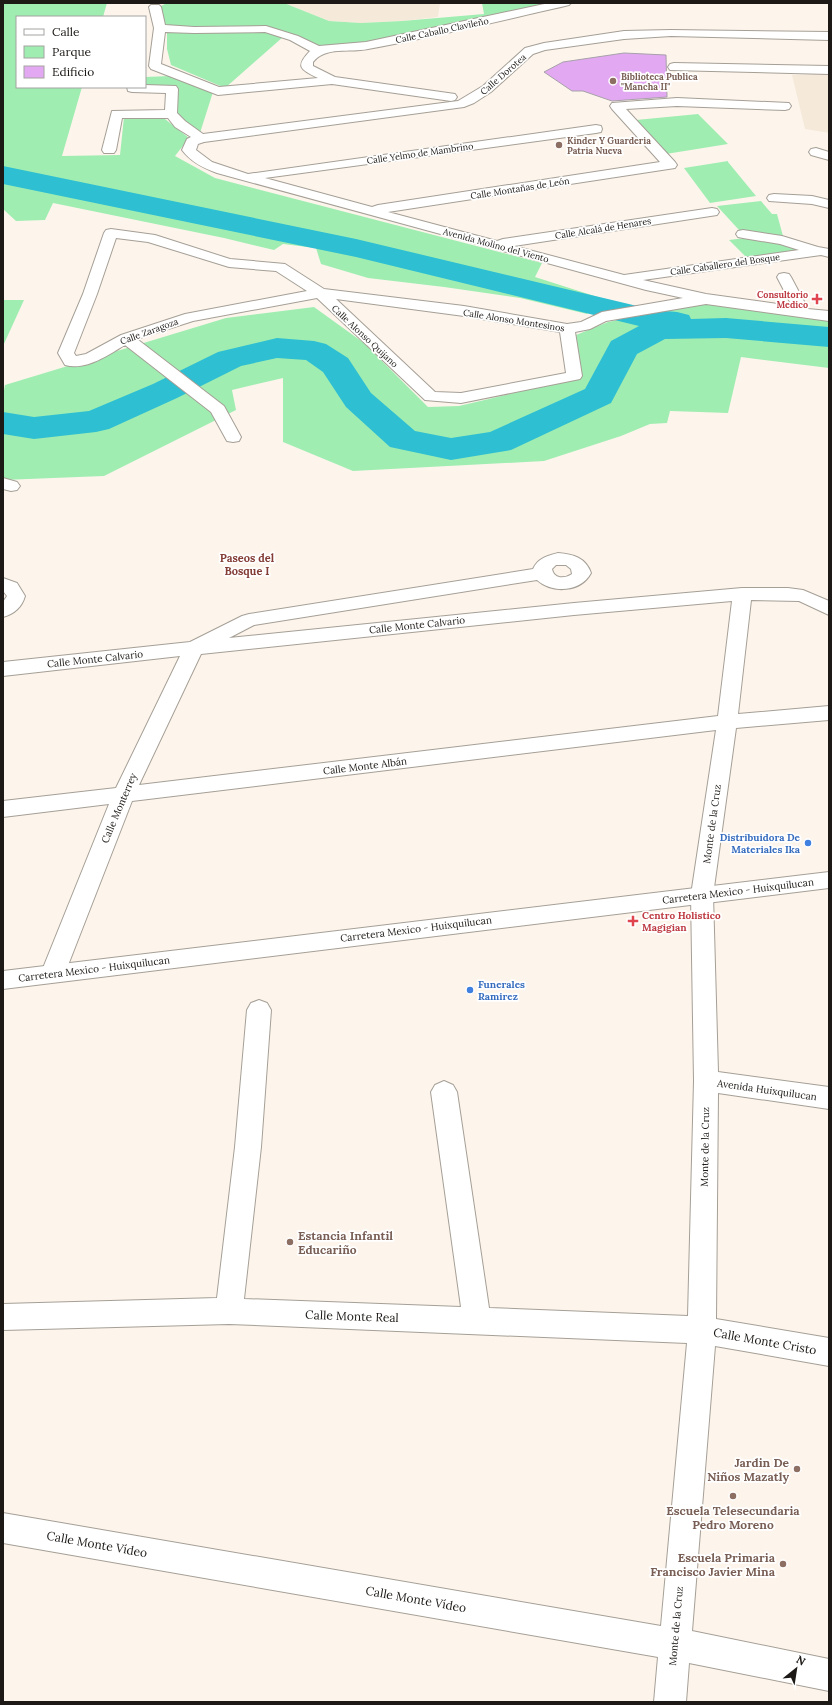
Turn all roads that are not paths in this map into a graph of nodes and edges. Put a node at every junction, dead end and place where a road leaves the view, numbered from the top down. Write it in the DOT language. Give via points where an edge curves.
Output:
graph roads {
  1 [pos="565,3"];
  2 [pos="155,7"];
  3 [pos="160,28"];
  4 [pos="829,36"];
  5 [pos="319,51"];
  6 [pos="674,67"];
  7 [pos="829,70"];
  8 [pos="332,80"];
  9 [pos="132,88"];
  10 [pos="470,100"];
  11 [pos="785,106"];
  12 [pos="171,114"];
  13 [pos="596,129"];
  14 [pos="201,138"];
  15 [pos="109,150"];
  16 [pos="244,177"];
  17 [pos="774,198"];
  18 [pos="829,204"];
  19 [pos="369,211"];
  20 [pos="712,212"];
  21 [pos="111,233"];
  22 [pos="744,234"];
  23 [pos="494,244"];
  24 [pos="825,252"];
  25 [pos="784,277"];
  26 [pos="620,279"];
  27 [pos="320,293"];
  28 [pos="706,299"];
  29 [pos="803,313"];
  30 [pos="829,316"];
  31 [pos="567,329"];
  32 [pos="126,338"];
  33 [pos="233,437"];
  34 [pos="542,573"];
  35 [pos="3,584"];
  36 [pos="742,594"];
  37 [pos="829,609"];
  38 [pos="3,611"];
  39 [pos="194,648"];
  40 [pos="3,669"];
  41 [pos="829,713"];
  42 [pos="727,722"];
  43 [pos="124,794"];
  44 [pos="3,809"];
  45 [pos="829,880"];
  46 [pos="702,895"];
  47 [pos="53,973"];
  48 [pos="3,980"];
  49 [pos="259,1010"];
  50 [pos="706,1082"];
  51 [pos="444,1092"];
  52 [pos="829,1098"];
  53 [pos="229,1311"];
  54 [pos="3,1317"];
  55 [pos="477,1321"];
  56 [pos="702,1330"];
  57 [pos="829,1352"];
  58 [pos="3,1528"];
  59 [pos="675,1644"];
  60 [pos="829,1675"];
  61 [pos="670,1702"];
  1 -- 5 [label="street, Calle Caballo Clavileño" via="366,46"];
  2 -- 3 [label="street"];
  3 -- 5 [label="street" via="266,29 294,38"];
  3 -- 8 [label="street" via="155,66 218,91"];
  4 -- 10 [label="street, Calle Dorotea" via="672,33 624,35 544,47 529,51 487,89"];
  5 -- 8 [label="street" via="309,58 307,68"];
  6 -- 7 [label="street"];
  8 -- 10 [label="street"];
  9 -- 12 [label="street" via="172,89"];
  10 -- 14 [label="street, Calle Dorotea" via="449,106"];
  11 -- 19 [label="street, Calle Montañas de León" via="677,102 616,106 670,165"];
  12 -- 14 [label="street" via="180,124"];
  12 -- 15 [label="street" via="116,114"];
  13 -- 16 [label="street, Calle Yelmo de Mambrino"];
  14 -- 16 [label="street, Avenida Molino del Viento" via="192,142 189,150 198,160"];
  16 -- 19 [label="street, Avenida Molino del Viento"];
  17 -- 18 [label="street" via="812,200"];
  19 -- 23 [label="street, Avenida Molino del Viento"];
  20 -- 23 [label="street, Calle Alcalá de Henares"];
  21 -- 27 [label="street, Calle Alonso Quijano" via="150,238 229,263 280,267"];
  21 -- 32 [label="street, Calle Zaragoza" via="66,353 71,362 91,358"];
  22 -- 24 [label="street" via="782,240"];
  23 -- 26 [label="street, Avenida Molino del Viento"];
  24 -- 26 [label="street, Calle Caballero del Bosque"];
  25 -- 29 [label="street"];
  26 -- 28 [label="street, Avenida Molino del Viento"];
  27 -- 31 [label="street, Calle Alonso Montesinos" via="464,311"];
  27 -- 31 [label="street, Calle Alonso Quijano" via="431,397 460,398 574,376"];
  27 -- 32 [label="street, Calle Zaragoza" via="190,317"];
  28 -- 29 [label="street, Avenida Molino del Viento"];
  28 -- 31 [label="street, Calle Alonso Montesinos" via="602,318 585,326"];
  29 -- 30 [label="street, Avenida Molino del Viento"];
  32 -- 33 [label="street" via="218,409"];
  34 -- 39 [label="street" via="249,620"];
  35 -- 38 [label="street" via="10,587 16,596 15,601"];
  36 -- 37 [label="street, Calle Monte Calvario" via="803,596"];
  36 -- 39 [label="street, Calle Monte Calvario"];
  36 -- 42 [label="street, Monte de la Cruz"];
  39 -- 40 [label="street, Calle Monte Calvario"];
  39 -- 43 [label="street, Calle Monterrey"];
  41 -- 42 [label="street, Calle Monte Albán"];
  42 -- 43 [label="street, Calle Monte Albán"];
  42 -- 46 [label="street, Monte de la Cruz"];
  43 -- 44 [label="street, Calle Monte Albán"];
  43 -- 47 [label="street, Calle Monterrey"];
  45 -- 46 [label="street, Carretera Mexico - Huixquilucan"];
  46 -- 47 [label="street, Carretera Mexico - Huixquilucan"];
  46 -- 50 [label="street, Monte de la Cruz"];
  47 -- 48 [label="street, Carretera Mexico - Huixquilucan"];
  49 -- 53 [label="street" via="248,1147"];
  50 -- 52 [label="street, Avenida Huixquilucan"];
  50 -- 56 [label="street, Monte de la Cruz"];
  51 -- 55 [label="street"];
  53 -- 54 [label="street, Calle Monte Real"];
  53 -- 55 [label="street, Calle Monte Real"];
  55 -- 56 [label="street, Calle Monte Real"];
  56 -- 57 [label="street, Calle Monte Cristo"];
  56 -- 59 [label="street, Monte de la Cruz"];
  58 -- 59 [label="street, Calle Monte Vídeo"];
  59 -- 60 [label="street, Calle Monte Vídeo"];
  59 -- 61 [label="street, Monte de la Cruz"];
}
